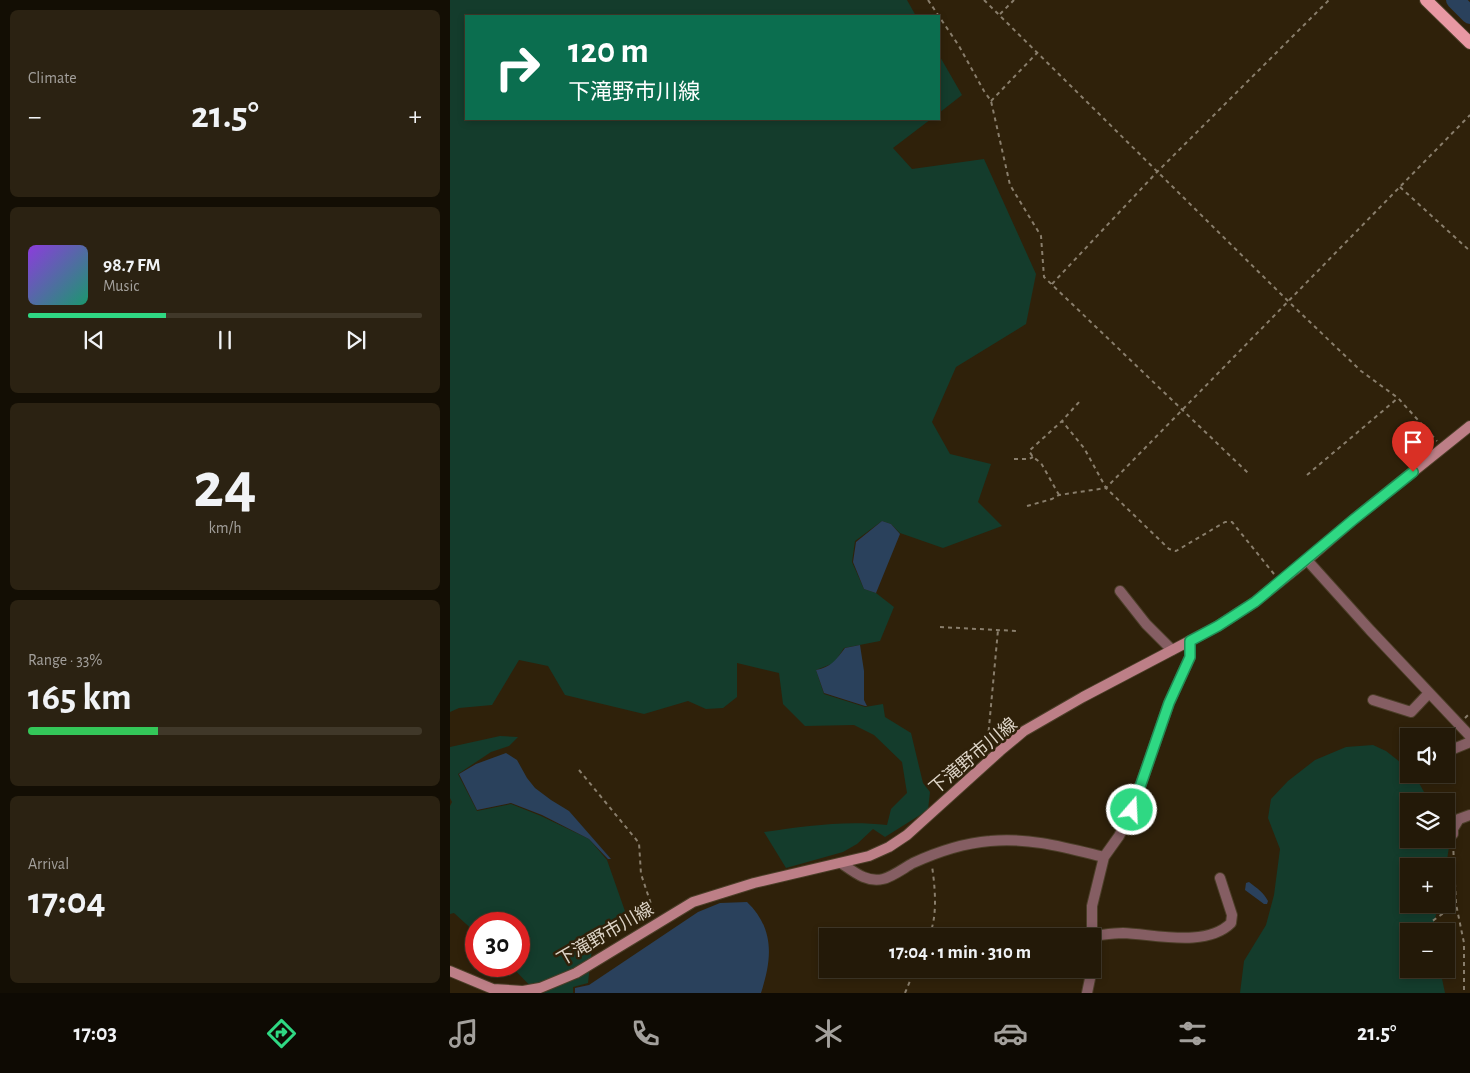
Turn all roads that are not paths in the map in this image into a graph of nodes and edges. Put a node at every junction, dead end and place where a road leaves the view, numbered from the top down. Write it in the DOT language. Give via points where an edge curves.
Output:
graph roads {
  1 [pos="1426,0"];
  2 [pos="1470,44"];
  3 [pos="1470,426"];
  4 [pos="1307,560"];
  5 [pos="1120,591"];
  6 [pos="1190,641"];
  7 [pos="1172,650"];
  8 [pos="1429,693"];
  9 [pos="1373,700"];
  10 [pos="1470,736"];
  11 [pos="1470,742"];
  12 [pos="1455,748"];
  13 [pos="1470,815"];
  14 [pos="1455,825"];
  15 [pos="1104,857"];
  16 [pos="841,863"];
  17 [pos="1220,878"];
  18 [pos="1092,928"];
  19 [pos="1101,935"];
  20 [pos="450,971"];
  21 [pos="1090,978"];
  22 [pos="1087,993"];
  1 -- 2 [label="main road"];
  3 -- 4 [label="main road, 下滝野市川線"];
  4 -- 6 [label="main road, 下滝野市川線" via="1255,602"];
  4 -- 8 [label="street"];
  5 -- 7 [label="street"];
  6 -- 7 [label="main road, 下滝野市川線"];
  6 -- 15 [label="street" via="1190,657 1169,703 1132,810"];
  7 -- 16 [label="main road, 下滝野市川線" via="1024,731 907,835 889,847"];
  8 -- 9 [label="street" via="1411,712"];
  8 -- 10 [label="street"];
  11 -- 12 [label="street"];
  13 -- 14 [label="street" via="1458,819"];
  15 -- 16 [label="street" via="1020,840 989,841 943,851 882,879 860,876"];
  15 -- 18 [label="street" via="1092,906"];
  16 -- 20 [label="main road, 下滝野市川線" via="754,883 693,902 576,973 540,988 523,991 493,989"];
  17 -- 19 [label="street" via="1232,915 1231,923 1225,929 1182,938 1122,933"];
  21 -- 22 [label="street"];
}
